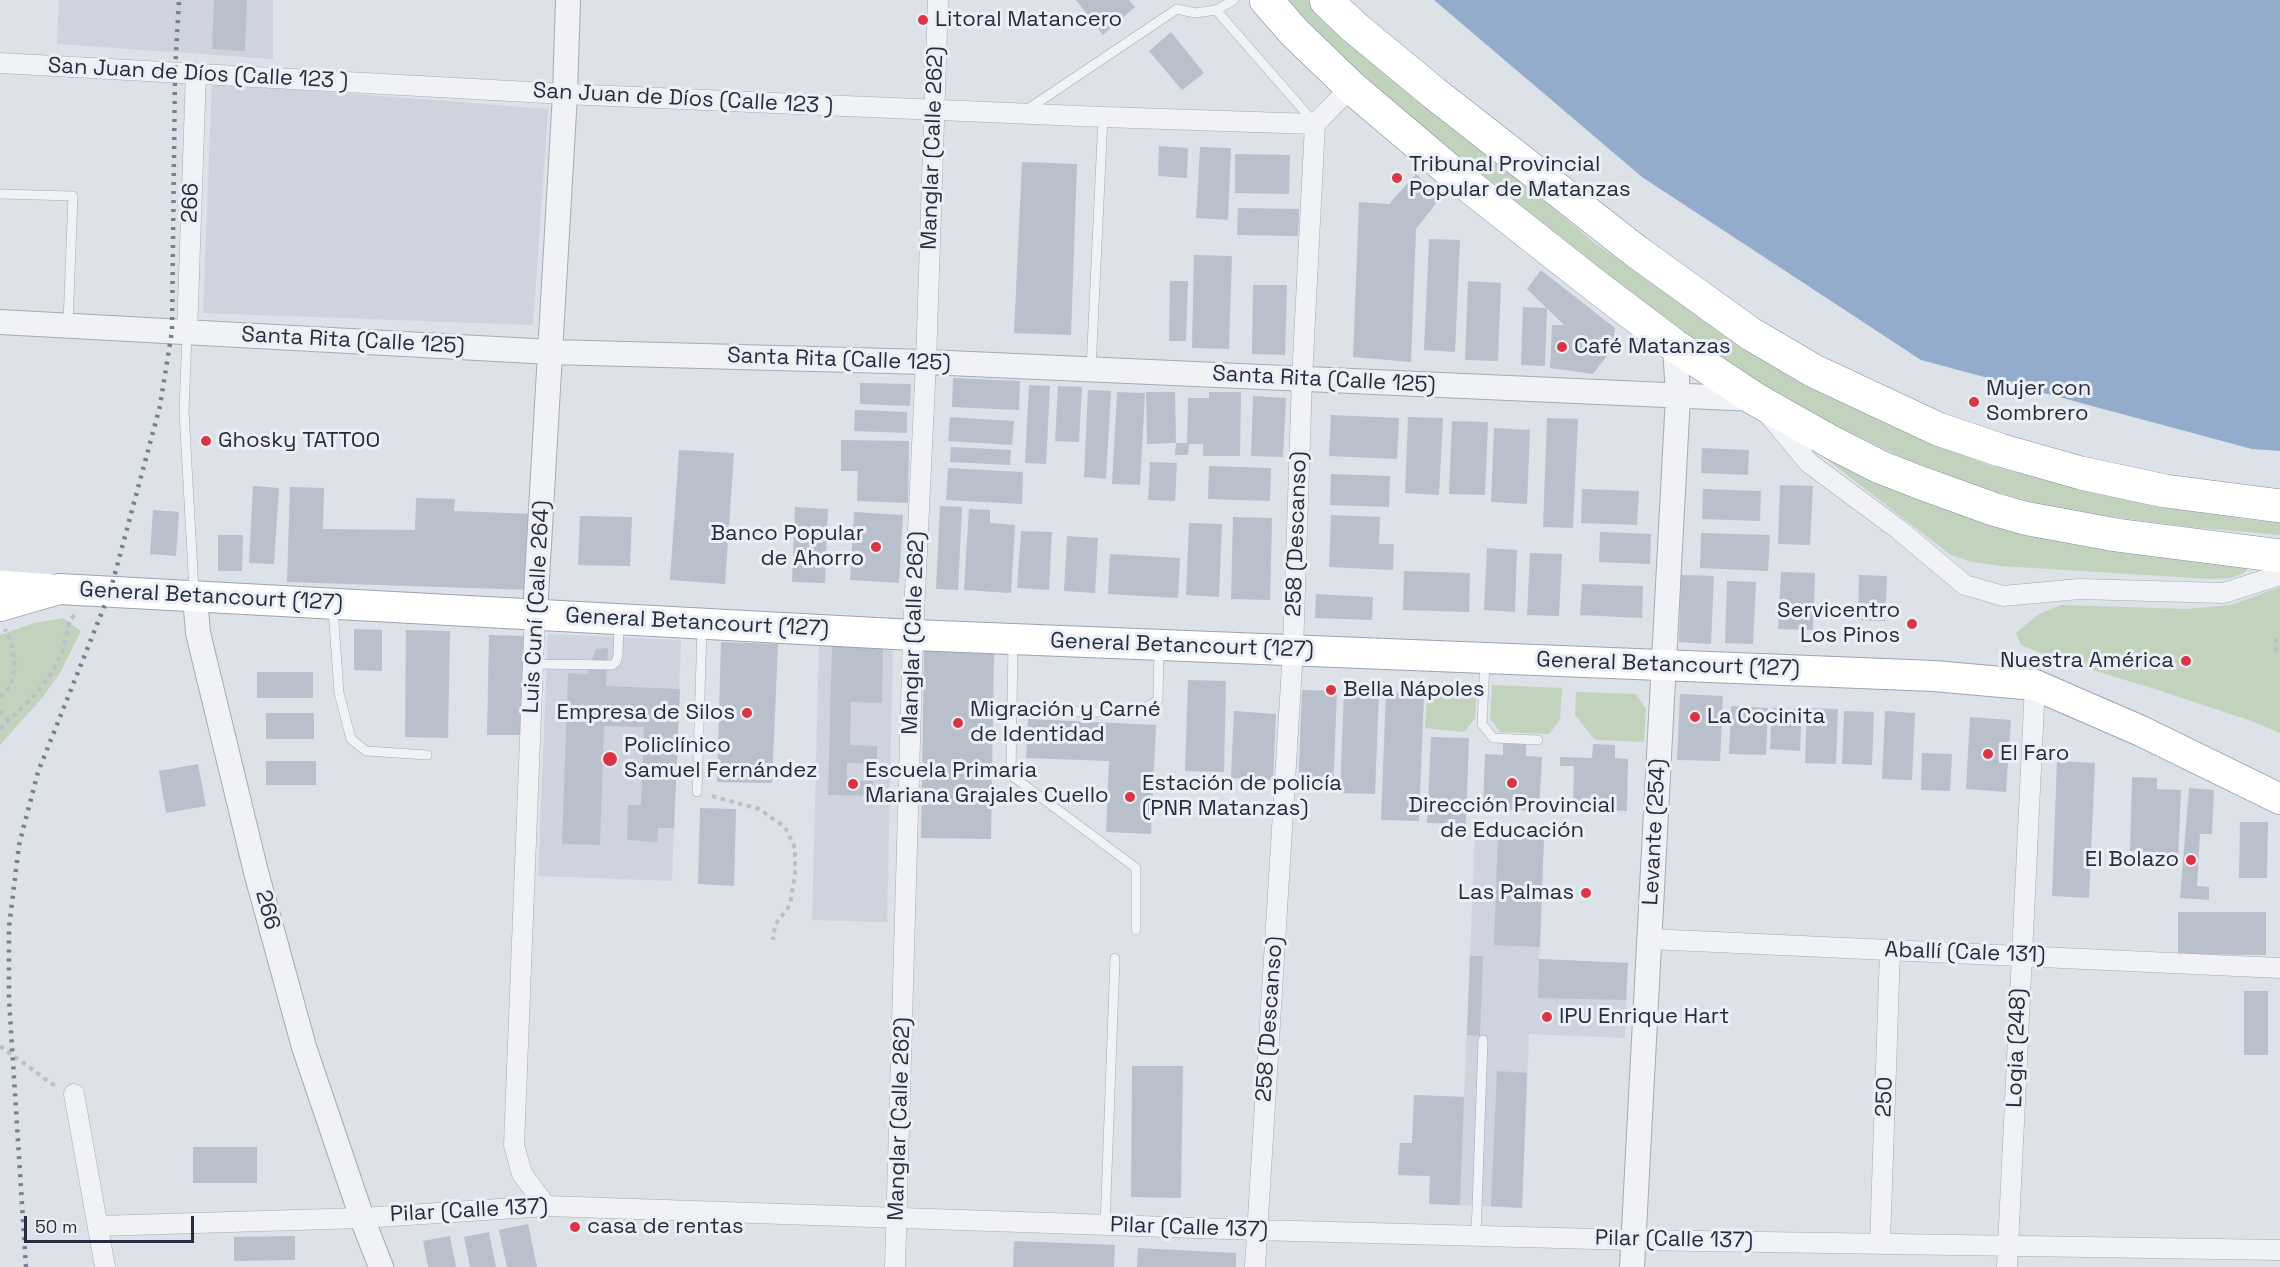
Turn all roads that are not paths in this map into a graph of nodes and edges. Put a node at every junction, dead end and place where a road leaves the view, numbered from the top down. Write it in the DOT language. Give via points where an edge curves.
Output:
graph roads {
  1 [pos="568,0"];
  2 [pos="938,0"];
  3 [pos="1169,0"];
  4 [pos="1234,0"];
  5 [pos="1266,0"];
  6 [pos="1326,0"];
  7 [pos="1177,9"];
  8 [pos="1216,10"];
  9 [pos="0,63"];
  10 [pos="196,73"];
  11 [pos="1351,87"];
  12 [pos="565,94"];
  13 [pos="933,110"];
  14 [pos="1022,113"];
  15 [pos="1103,117"];
  16 [pos="1315,124"];
  17 [pos="0,194"];
  18 [pos="0,322"];
  19 [pos="68,325"];
  20 [pos="187,333"];
  21 [pos="1676,346"];
  22 [pos="551,352"];
  23 [pos="926,362"];
  24 [pos="1091,370"];
  25 [pos="1302,379"];
  26 [pos="1678,396"];
  27 [pos="1755,399"];
  28 [pos="2280,506"];
  29 [pos="2280,556"];
  30 [pos="2280,575"];
  31 [pos="0,584"];
  32 [pos="59,589"];
  33 [pos="195,597"];
  34 [pos="332,603"];
  35 [pos="535,613"];
  36 [pos="2,616"];
  37 [pos="619,618"];
  38 [pos="702,623"];
  39 [pos="913,635"];
  40 [pos="1013,639"];
  41 [pos="1159,645"];
  42 [pos="1293,650"];
  43 [pos="1485,658"];
  44 [pos="533,664"];
  45 [pos="1664,665"];
  46 [pos="2035,685"];
  47 [pos="1012,710"];
  48 [pos="1538,740"];
  49 [pos="426,755"];
  50 [pos="697,792"];
  51 [pos="2280,799"];
  52 [pos="1136,930"];
  53 [pos="1650,939"];
  54 [pos="1890,951"];
  55 [pos="2021,955"];
  56 [pos="1115,958"];
  57 [pos="2280,968"];
  58 [pos="1483,1040"];
  59 [pos="75,1094"];
  60 [pos="546,1206"];
  61 [pos="362,1218"];
  62 [pos="898,1218"];
  63 [pos="1105,1225"];
  64 [pos="98,1226"];
  65 [pos="1257,1230"];
  66 [pos="1476,1235"];
  67 [pos="1633,1240"];
  68 [pos="1880,1243"];
  69 [pos="2008,1244"];
  70 [pos="2280,1250"];
  71 [pos="105,1267"];
  72 [pos="381,1267"];
  73 [pos="896,1267"];
  74 [pos="1255,1267"];
  75 [pos="1632,1267"];
  76 [pos="2007,1267"];
  1 -- 12 [label="street, Luis Cuní (Calle 264)"];
  2 -- 13 [label="street, Manglar (Calle 262)"];
  3 -- 7 [label="lane"];
  4 -- 8 [label="lane"];
  5 -- 11 [label="highway"];
  6 -- 28 [label="highway" via="1434,93 1637,252 1751,334 1814,371 1938,429 2000,450 2165,491"];
  7 -- 8 [label="lane" via="1195,13"];
  7 -- 14 [label="lane"];
  8 -- 16 [label="lane"];
  9 -- 10 [label="street, San Juan de Díos (Calle 123 )"];
  10 -- 12 [label="street, San Juan de Díos (Calle 123 )"];
  10 -- 20 [label="street, 266"];
  11 -- 16 [label="street"];
  11 -- 21 [label="highway" via="1450,171"];
  12 -- 13 [label="street, San Juan de Díos (Calle 123 )"];
  12 -- 22 [label="street, Luis Cuní (Calle 264)"];
  13 -- 14 [label="street, San Juan de Díos (Calle 123 )"];
  13 -- 23 [label="street, Manglar (Calle 262)"];
  14 -- 15 [label="street, San Juan de Díos (Calle 123 )"];
  15 -- 16 [label="street, San Juan de Díos (Calle 123 )"];
  15 -- 24 [label="lane"];
  16 -- 25 [label="street, 258 (Descanso)"];
  17 -- 19 [label="lane" via="74,196"];
  18 -- 19 [label="street, Santa Rita (Calle 125)"];
  19 -- 20 [label="street, Santa Rita (Calle 125)"];
  20 -- 22 [label="street, Santa Rita (Calle 125)"];
  20 -- 33 [label="lane" via="184,411"];
  21 -- 26 [label="street, Levante (254)"];
  21 -- 27 [label="highway"];
  22 -- 23 [label="street, Santa Rita (Calle 125)"];
  22 -- 35 [label="street, Luis Cuní (Calle 264)"];
  23 -- 24 [label="street, Santa Rita (Calle 125)"];
  23 -- 39 [label="street, Manglar (Calle 262)"];
  24 -- 25 [label="street, Santa Rita (Calle 125)"];
  25 -- 26 [label="street, Santa Rita (Calle 125)"];
  25 -- 42 [label="street, 258 (Descanso)"];
  26 -- 27 [label="street, Santa Rita (Calle 125)"];
  26 -- 45 [label="street, Levante (254)"];
  27 -- 29 [label="highway" via="1880,467 1993,509 2116,535"];
  27 -- 30 [label="street" via="1809,463 1965,585 2004,596 2079,590 2224,593"];
  31 -- 32 [label="main road"];
  32 -- 33 [label="main road, General Betancourt (127)"];
  32 -- 36 [label="main road"];
  33 -- 34 [label="main road, General Betancourt (127)"];
  33 -- 61 [label="street, 266" via="198,633 256,872 304,1047"];
  34 -- 35 [label="main road, General Betancourt (127)"];
  34 -- 49 [label="lane" via="339,693 351,739 366,751"];
  35 -- 37 [label="main road, General Betancourt (127)"];
  35 -- 44 [label="street, Luis Cuní (Calle 264)"];
  37 -- 38 [label="main road, General Betancourt (127)"];
  37 -- 44 [label="lane" via="618,655 612,665"];
  38 -- 39 [label="main road, General Betancourt (127)"];
  38 -- 50 [label="lane"];
  39 -- 40 [label="main road, General Betancourt (127)"];
  39 -- 62 [label="street, Manglar (Calle 262)"];
  40 -- 41 [label="main road, General Betancourt (127)"];
  40 -- 47 [label="lane"];
  41 -- 42 [label="main road, General Betancourt (127)"];
  41 -- 47 [label="lane" via="1158,700 1138,712"];
  42 -- 43 [label="main road, General Betancourt (127)"];
  42 -- 65 [label="street, 258 (Descanso)"];
  43 -- 45 [label="main road, General Betancourt (127)"];
  43 -- 48 [label="lane" via="1482,724 1493,738"];
  44 -- 60 [label="street, Luis Cuní (Calle 264)" via="514,1145 522,1174"];
  45 -- 46 [label="main road, General Betancourt (127)" via="1934,676"];
  45 -- 53 [label="street, Levante (254)"];
  46 -- 51 [label="main road, General Betancourt (127)" via="2141,731"];
  46 -- 55 [label="street, Logia (248)"];
  47 -- 52 [label="lane" via="1011,775 1136,867"];
  53 -- 54 [label="street, Aballí (Cale 131)"];
  53 -- 67 [label="street, Levante (254)"];
  54 -- 55 [label="street, Aballí (Cale 131)"];
  54 -- 68 [label="street, 250"];
  55 -- 57 [label="street, Aballí (Cale 131)"];
  55 -- 69 [label="street, Logia (248)"];
  56 -- 63 [label="lane"];
  58 -- 66 [label="lane"];
  59 -- 64 [label="street"];
  60 -- 61 [label="street, Pilar (Calle 137)"];
  60 -- 62 [label="street, Pilar (Calle 137)"];
  61 -- 64 [label="street, Pilar (Calle 137)"];
  61 -- 72 [label="street, 266"];
  62 -- 63 [label="street, Pilar (Calle 137)"];
  62 -- 73 [label="street, Manglar (Calle 262)"];
  63 -- 65 [label="street, Pilar (Calle 137)"];
  64 -- 71 [label="street"];
  65 -- 66 [label="street, Pilar (Calle 137)"];
  65 -- 74 [label="street, 258 (Descanso)"];
  66 -- 67 [label="street, Pilar (Calle 137)"];
  67 -- 68 [label="street, Pilar (Calle 137)"];
  67 -- 75 [label="street, Levante (254)"];
  68 -- 69 [label="street, Pilar (Calle 137)"];
  69 -- 70 [label="street, Pilar (Calle 137)"];
  69 -- 76 [label="street, Logia (248)"];
}
